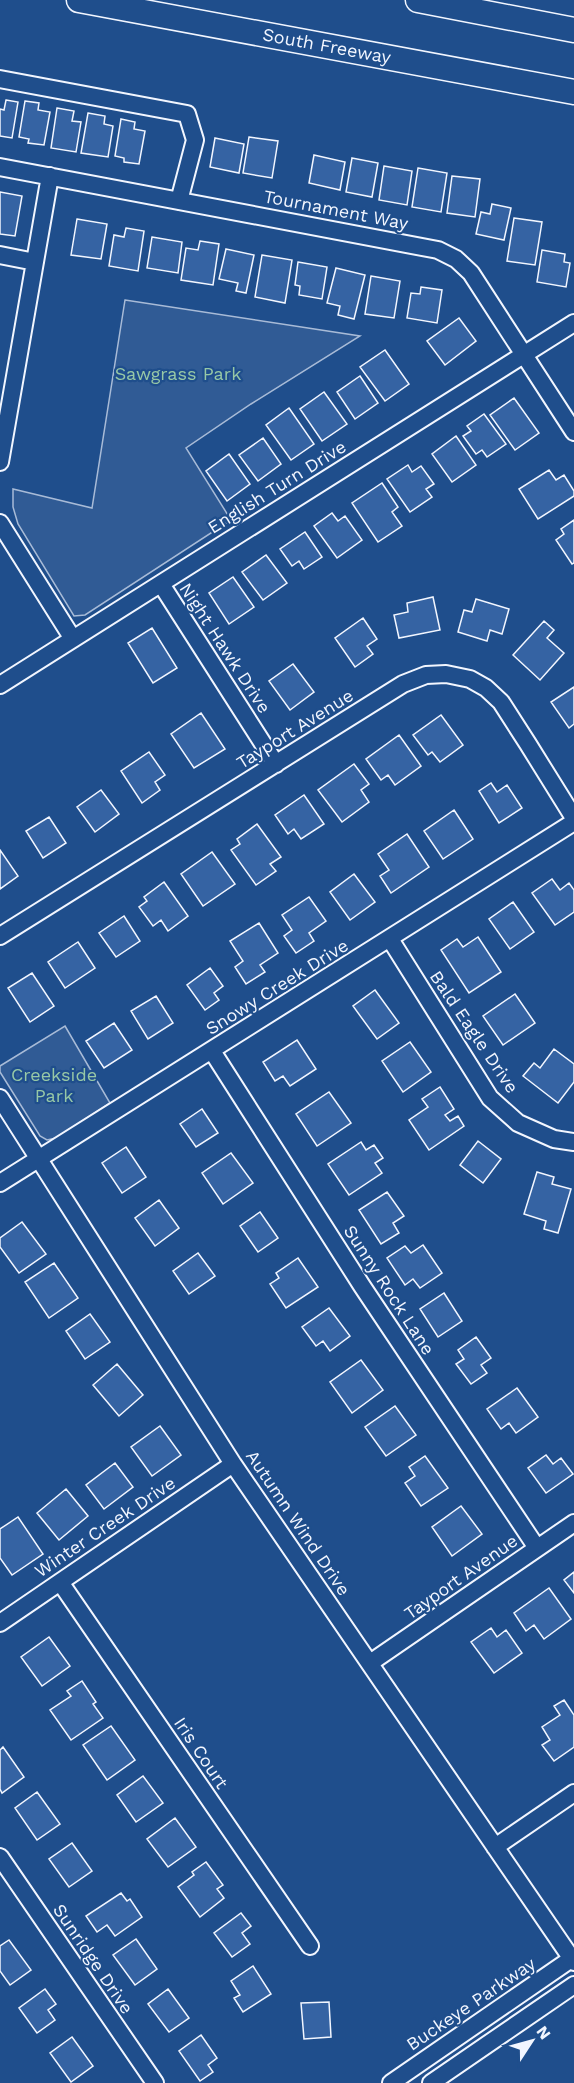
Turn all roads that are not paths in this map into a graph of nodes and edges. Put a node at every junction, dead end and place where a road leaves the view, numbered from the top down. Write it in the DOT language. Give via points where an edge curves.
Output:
graph roads {
  1 [pos="79,0"];
  2 [pos="418,0"];
  3 [pos="574,30"];
  4 [pos="0,79"];
  5 [pos="574,92"];
  6 [pos="0,167"];
  7 [pos="50,177"];
  8 [pos="179,201"];
  9 [pos="0,255"];
  10 [pos="35,262"];
  11 [pos="574,323"];
  12 [pos="524,355"];
  13 [pos="574,432"];
  14 [pos="0,462"];
  15 [pos="0,522"];
  16 [pos="160,584"];
  17 [pos="73,639"];
  18 [pos="0,683"];
  19 [pos="276,764"];
  20 [pos="574,820"];
  21 [pos="0,936"];
  22 [pos="390,939"];
  23 [pos="212,1051"];
  24 [pos="0,1098"];
  25 [pos="574,1142"];
  26 [pos="39,1159"];
  27 [pos="0,1184"];
  28 [pos="233,1464"];
  29 [pos="574,1523"];
  30 [pos="537,1548"];
  31 [pos="60,1582"];
  32 [pos="0,1623"];
  33 [pos="370,1663"];
  34 [pos="574,1793"];
  35 [pos="495,1847"];
  36 [pos="0,1857"];
  37 [pos="310,1946"];
  38 [pos="573,1959"];
  39 [pos="574,1985"];
  40 [pos="155,2083"];
  41 [pos="391,2083"];
  42 [pos="431,2083"];
  1 -- 5 [label="highway, South Freeway"];
  2 -- 3 [label="highway"];
  4 -- 8 [label="street" via="188,114 195,140"];
  6 -- 7 [label="street, Tournament Way"];
  7 -- 8 [label="street, Tournament Way"];
  7 -- 10 [label="street"];
  8 -- 12 [label="street, Tournament Way" via="438,250 471,273"];
  9 -- 10 [label="street"];
  10 -- 14 [label="street"];
  11 -- 12 [label="street, English Turn Drive"];
  12 -- 13 [label="street, Tournament Way"];
  12 -- 16 [label="street, English Turn Drive"];
  15 -- 17 [label="street"];
  16 -- 17 [label="street, English Turn Drive"];
  16 -- 19 [label="street, Night Hawk Drive"];
  17 -- 18 [label="street, English Turn Drive"];
  19 -- 20 [label="street, Tayport Avenue" via="403,684 426,675 470,679 486,687 501,702"];
  19 -- 21 [label="street, Tayport Avenue"];
  20 -- 22 [label="street, Snowy Creek Drive"];
  22 -- 23 [label="street, Snowy Creek Drive"];
  22 -- 25 [label="street, Bald Eagle Drive" via="490,1098 518,1123 554,1139"];
  23 -- 26 [label="street, Snowy Creek Drive"];
  23 -- 30 [label="street, Sunny Rock Lane" via="362,1286"];
  24 -- 26 [label="street, Autumn Wind Drive"];
  26 -- 27 [label="street, Snowy Creek Drive"];
  26 -- 28 [label="street, Autumn Wind Drive"];
  28 -- 31 [label="street, Winter Creek Drive"];
  28 -- 33 [label="street, Autumn Wind Drive"];
  29 -- 30 [label="street, Tayport Avenue"];
  30 -- 33 [label="street, Tayport Avenue"];
  31 -- 32 [label="street, Winter Creek Drive"];
  31 -- 37 [label="street, Iris Court"];
  33 -- 35 [label="street, Autumn Wind Drive"];
  34 -- 35 [label="street"];
  35 -- 38 [label="street, Autumn Wind Drive"];
  36 -- 40 [label="street, Sunridge Drive"];
  38 -- 41 [label="street, Buckeye Parkway"];
  39 -- 42 [label="street"];
}
